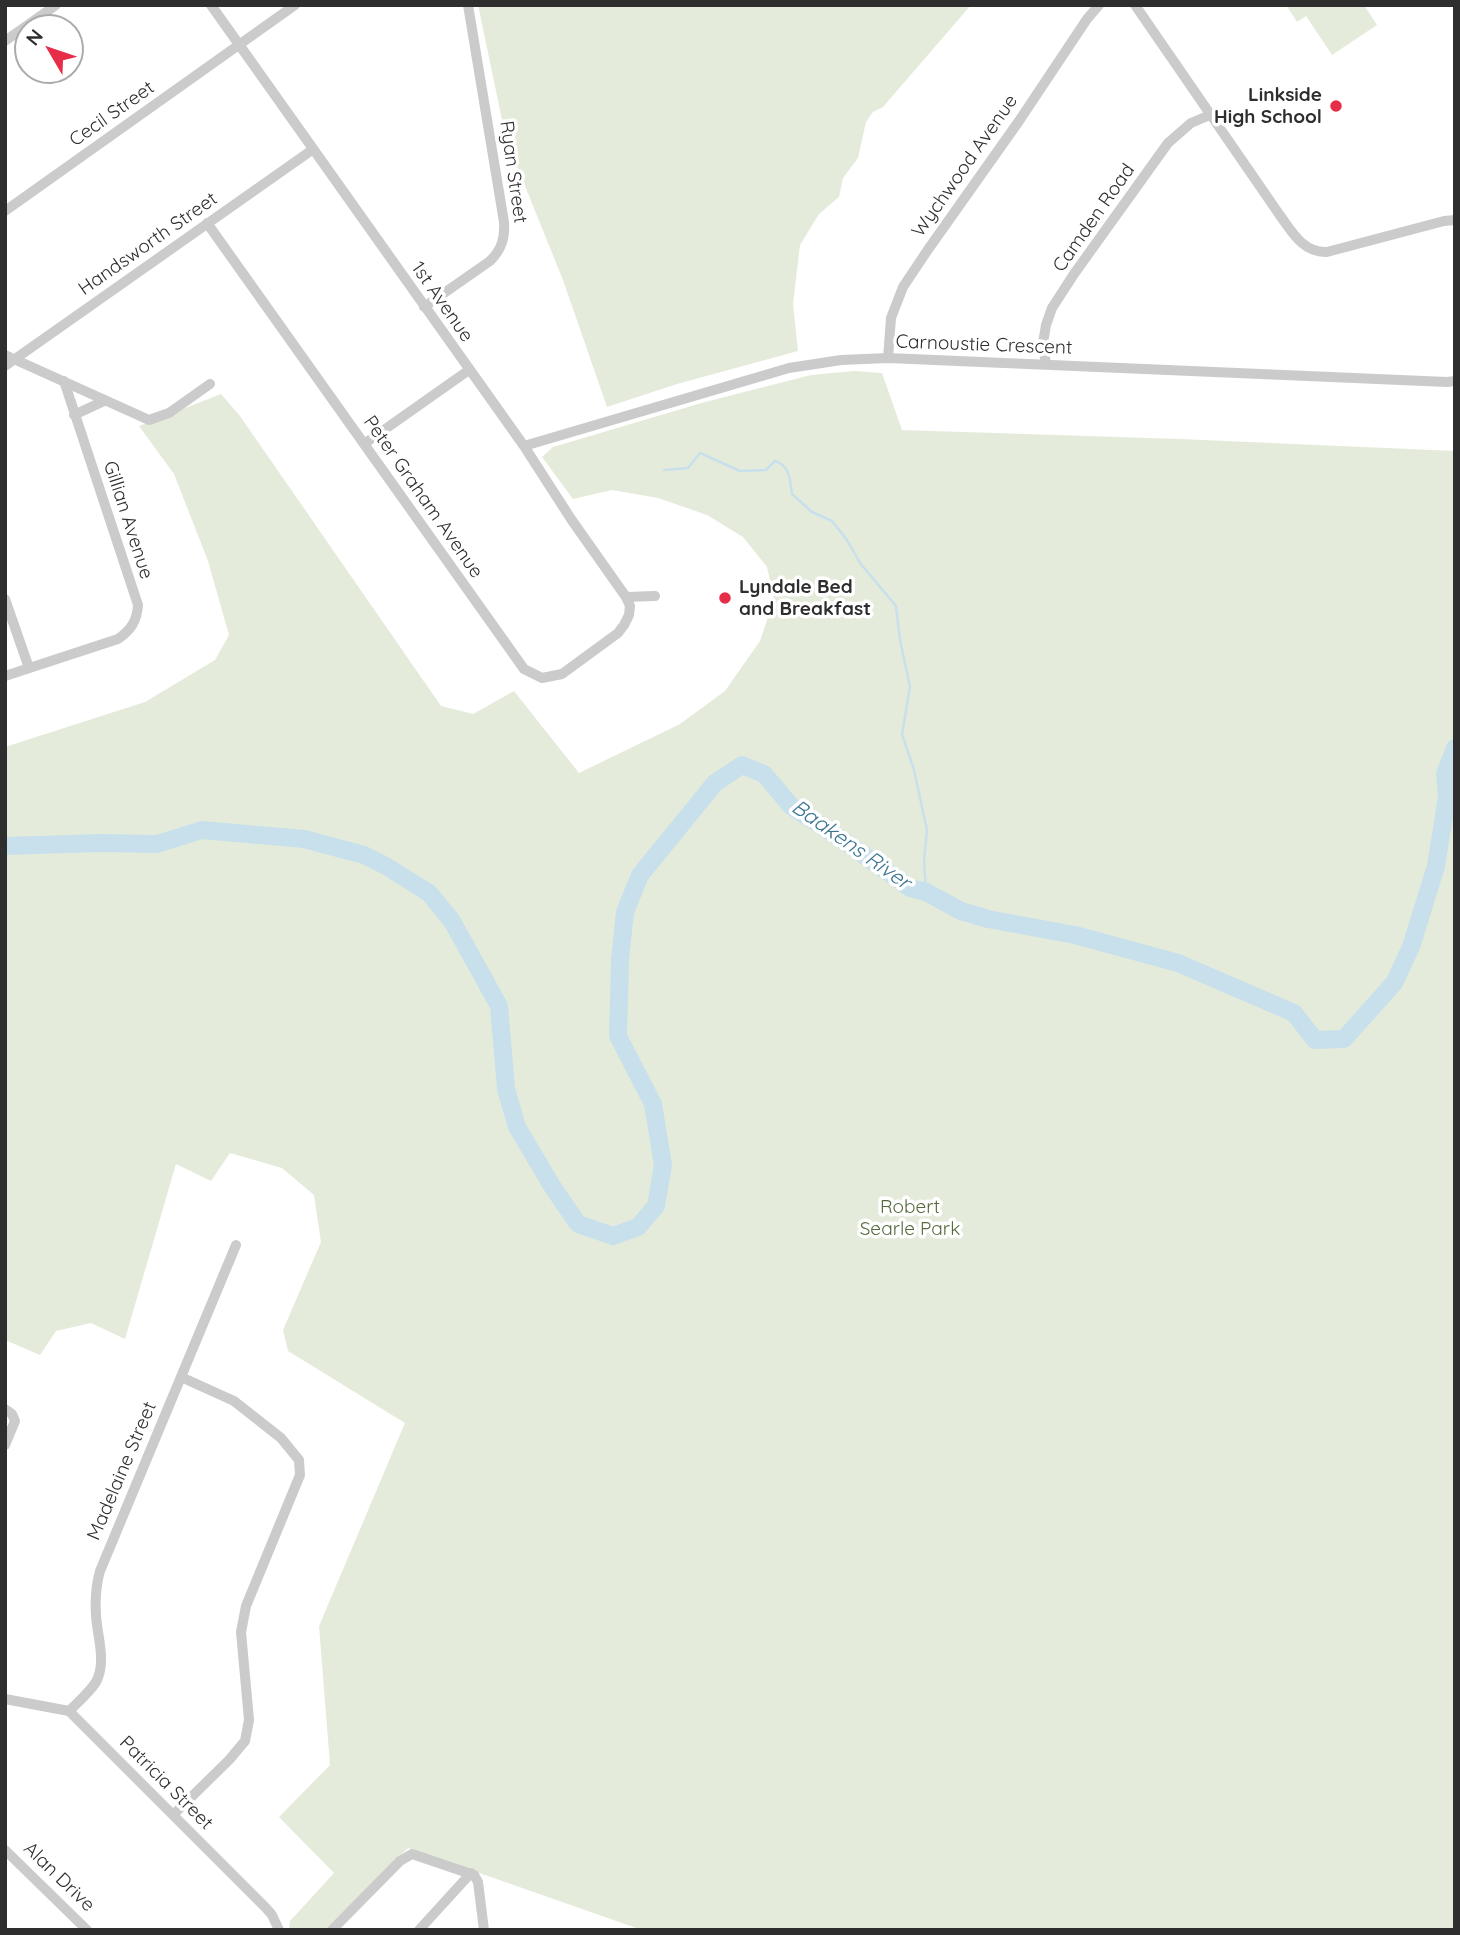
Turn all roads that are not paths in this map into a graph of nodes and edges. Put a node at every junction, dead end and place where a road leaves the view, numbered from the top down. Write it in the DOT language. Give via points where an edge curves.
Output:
graph roads {
  1 [pos="56,5"];
  2 [pos="211,5"];
  3 [pos="295,5"];
  4 [pos="468,5"];
  5 [pos="1098,5"];
  6 [pos="1135,5"];
  7 [pos="5,41"];
  8 [pos="239,45"];
  9 [pos="1210,115"];
  10 [pos="312,150"];
  11 [pos="5,211"];
  12 [pos="1455,220"];
  13 [pos="207,223"];
  14 [pos="424,307"];
  15 [pos="888,358"];
  16 [pos="8,360"];
  17 [pos="1046,364"];
  18 [pos="469,370"];
  19 [pos="64,381"];
  20 [pos="1455,381"];
  21 [pos="210,384"];
  22 [pos="104,401"];
  23 [pos="74,415"];
  24 [pos="364,444"];
  25 [pos="524,446"];
  26 [pos="655,596"];
  27 [pos="626,597"];
  28 [pos="5,598"];
  29 [pos="29,668"];
  30 [pos="5,676"];
  31 [pos="236,1245"];
  32 [pos="181,1377"];
  33 [pos="9,1412"];
  34 [pos="5,1445"];
  35 [pos="5,1699"];
  36 [pos="69,1711"];
  37 [pos="174,1814"];
  38 [pos="5,1850"];
  39 [pos="471,1873"];
  40 [pos="79,1927"];
  41 [pos="279,1930"];
  42 [pos="332,1930"];
  43 [pos="419,1930"];
  44 [pos="484,1930"];
  1 -- 7 [label="street"];
  2 -- 8 [label="street, 1st Avenue"];
  3 -- 8 [label="street, Cecil Street"];
  4 -- 14 [label="street, Ryan Street" via="504,239 490,261"];
  5 -- 15 [label="street, Wychwood Avenue" via="903,287 891,318"];
  6 -- 9 [label="street"];
  8 -- 10 [label="street, 1st Avenue"];
  8 -- 11 [label="street, Cecil Street"];
  9 -- 12 [label="street" via="1296,237 1311,249 1328,252"];
  9 -- 17 [label="street, Camden Road" via="1191,123 1168,144 1052,308 1043,343"];
  10 -- 13 [label="street, Handsworth Street"];
  10 -- 14 [label="street, 1st Avenue"];
  13 -- 16 [label="street, Handsworth Street"];
  13 -- 24 [label="street, Peter Graham Avenue"];
  14 -- 18 [label="street, 1st Avenue"];
  15 -- 17 [label="street, Carnoustie Crescent"];
  15 -- 25 [label="street, Carnoustie Crescent" via="789,368"];
  16 -- 19 [label="street"];
  17 -- 20 [label="street, Carnoustie Crescent"];
  18 -- 24 [label="street"];
  18 -- 25 [label="street, 1st Avenue"];
  19 -- 22 [label="street"];
  19 -- 23 [label="street, Gillian Avenue"];
  21 -- 22 [label="street" via="153,419"];
  22 -- 23 [label="street"];
  23 -- 29 [label="street, Gillian Avenue" via="138,605 135,621 125,635"];
  24 -- 27 [label="street, Peter Graham Avenue" via="532,674 547,678 562,674 618,633 629,615"];
  25 -- 27 [label="street, 1st Avenue"];
  26 -- 27 [label="street"];
  28 -- 29 [label="street"];
  29 -- 30 [label="street"];
  31 -- 32 [label="street, Madelaine Street"];
  32 -- 36 [label="street, Madelaine Street" via="100,1571 96,1615 100,1673"];
  32 -- 37 [label="street" via="234,1401 292,1449 301,1468 242,1618 249,1720 245,1741"];
  33 -- 34 [label="street" via="15,1421"];
  35 -- 36 [label="street"];
  36 -- 37 [label="street, Patricia Street"];
  37 -- 41 [label="street, Patricia Street" via="266,1908"];
  38 -- 40 [label="street, Alan Drive"];
  39 -- 42 [label="street" via="408,1855"];
  39 -- 43 [label="street"];
  39 -- 44 [label="street" via="478,1882"];
}
